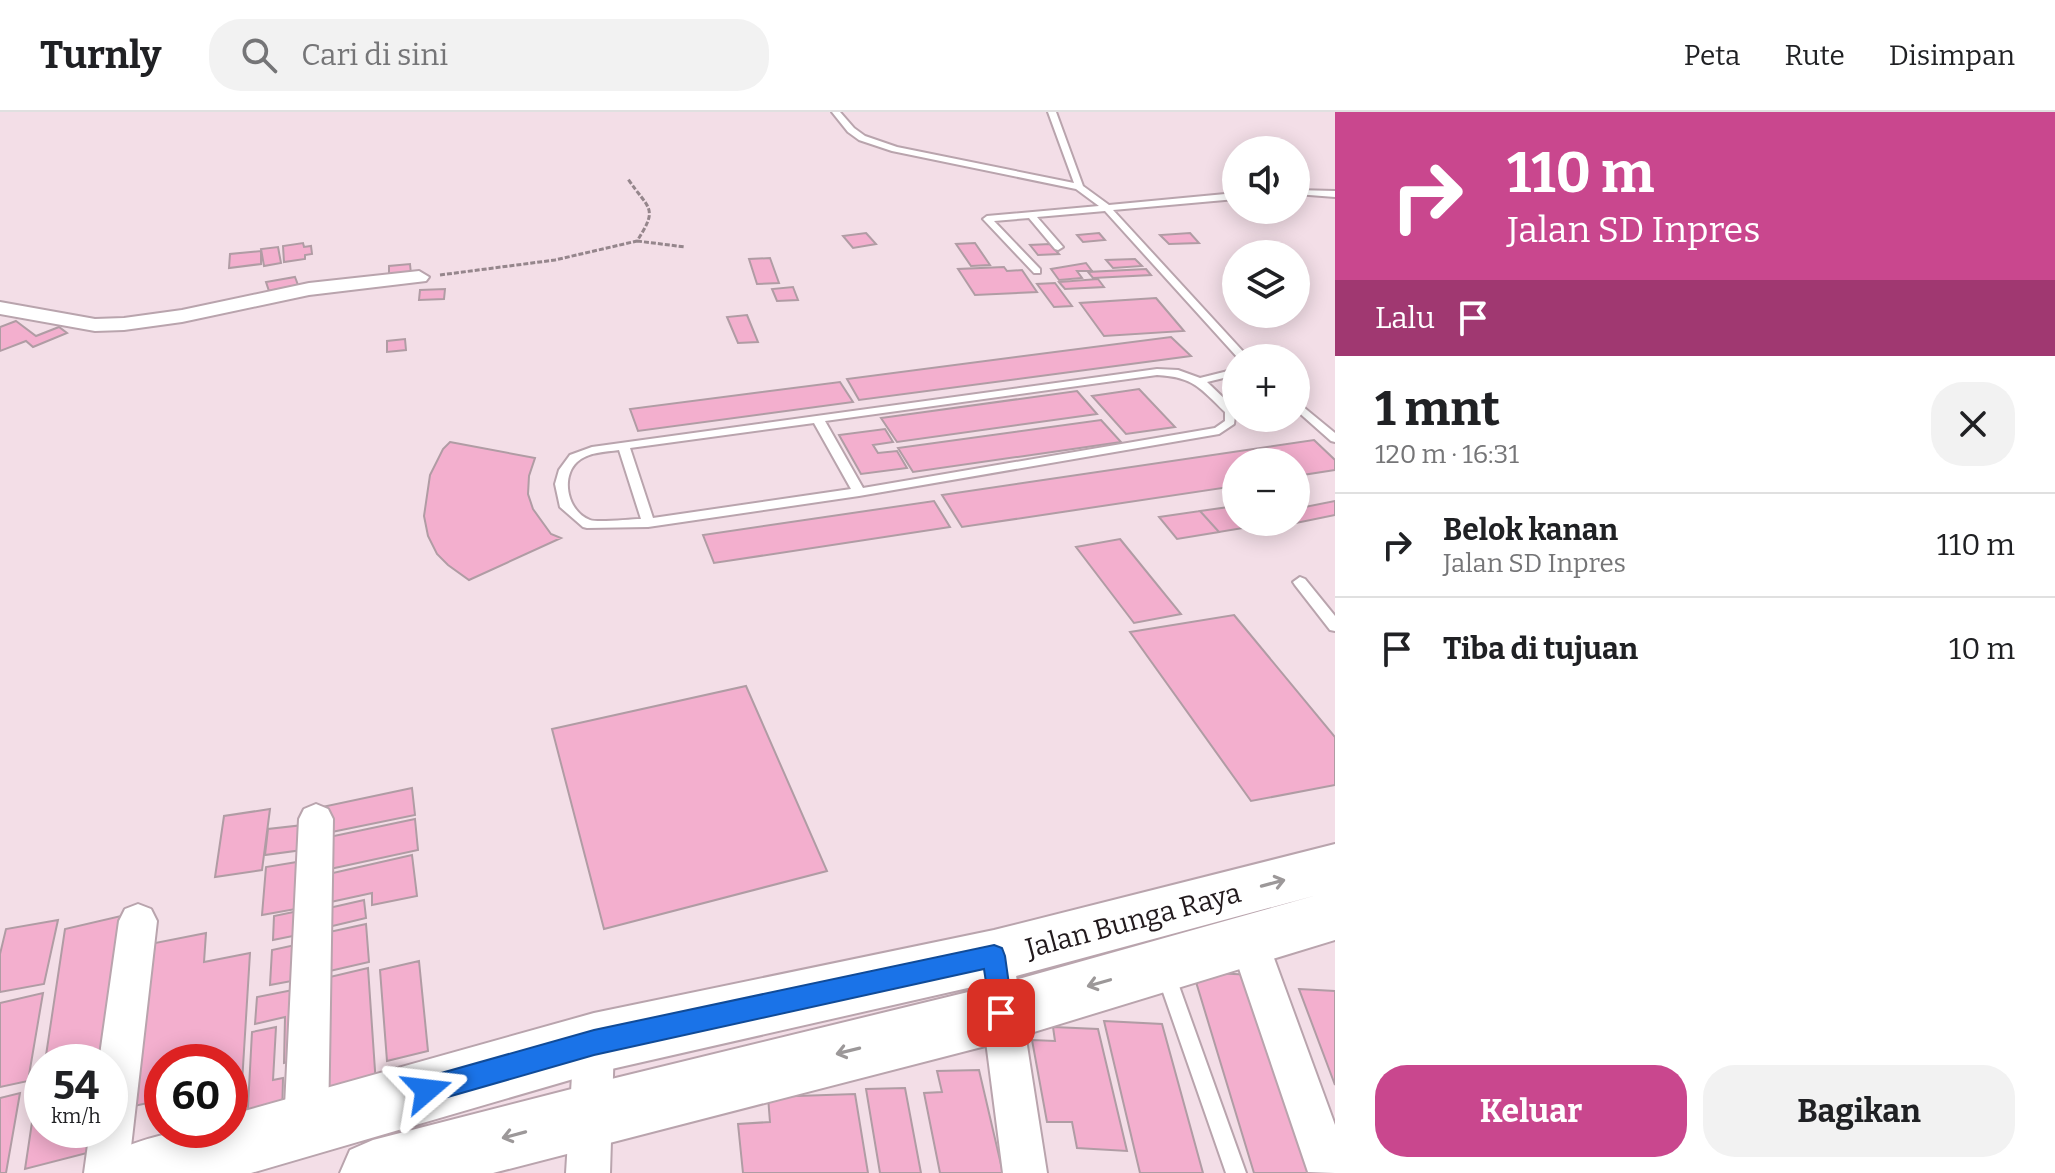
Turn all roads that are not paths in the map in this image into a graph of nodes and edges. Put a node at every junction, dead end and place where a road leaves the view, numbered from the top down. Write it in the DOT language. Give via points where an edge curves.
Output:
graph roads {
  1 [pos="836,112"];
  2 [pos="1052,112"];
  3 [pos="1079,187"];
  4 [pos="1310,193"];
  5 [pos="1335,194"];
  6 [pos="1222,197"];
  7 [pos="1107,208"];
  8 [pos="1031,215"];
  9 [pos="1058,247"];
  10 [pos="1037,271"];
  11 [pos="419,277"];
  12 [pos="0,308"];
  13 [pos="1231,344"];
  14 [pos="1222,375"];
  15 [pos="1199,381"];
  16 [pos="1222,401"];
  17 [pos="1310,418"];
  18 [pos="818,419"];
  19 [pos="1222,429"];
  20 [pos="1335,439"];
  21 [pos="623,445"];
  22 [pos="859,492"];
  23 [pos="648,523"];
  24 [pos="1300,582"];
  25 [pos="1335,626"];
  26 [pos="316,819"];
  27 [pos="1335,867"];
  28 [pos="1335,915"];
  29 [pos="138,921"];
  30 [pos="1248,939"];
  31 [pos="994,956"];
  32 [pos="1162,964"];
  33 [pos="1001,1013"];
  34 [pos="594,1043"];
  35 [pos="591,1115"];
  36 [pos="306,1127"];
  37 [pos="1330,1172"];
  38 [pos="106,1173"];
  39 [pos="140,1173"];
  40 [pos="373,1173"];
  41 [pos="588,1173"];
  42 [pos="1025,1173"];
  43 [pos="1236,1173"];
  1 -- 3 [label="lane" via="862,138 895,149"];
  2 -- 3 [label="lane"];
  3 -- 7 [label="lane"];
  4 -- 5 [label="lane"];
  6 -- 7 [label="lane"];
  7 -- 8 [label="lane"];
  7 -- 13 [label="lane"];
  8 -- 9 [label="lane"];
  8 -- 10 [label="lane" via="986,222"];
  11 -- 12 [label="street" via="309,289 124,324 95,325"];
  14 -- 15 [label="lane"];
  15 -- 16 [label="lane"];
  15 -- 18 [label="lane" via="1157,372"];
  17 -- 20 [label="lane"];
  18 -- 21 [label="lane"];
  18 -- 22 [label="lane"];
  19 -- 22 [label="lane"];
  21 -- 23 [label="lane"];
  21 -- 23 [label="lane" via="574,458 561,484 566,507 587,524"];
  22 -- 23 [label="lane"];
  24 -- 25 [label="lane"];
  26 -- 36 [label="street"];
  31 -- 27 [label="main road, Jalan Bunga Raya, one-way"];
  28 -- 30 [label="main road, Jalan Bunga Raya"];
  29 -- 38 [label="street"];
  30 -- 32 [label="main road, Jalan Bunga Raya"];
  30 -- 37 [label="street"];
  31 -- 33 [label="street"];
  31 -- 34 [label="main road, Jalan Bunga Raya"];
  32 -- 33 [label="main road, Jalan Bunga Raya, one-way"];
  32 -- 43 [label="lane"];
  33 -- 35 [label="main road, Jalan Bunga Raya, one-way"];
  33 -- 42 [label="street"];
  34 -- 35 [label="street"];
  34 -- 36 [label="main road, Jalan Bunga Raya"];
  35 -- 40 [label="main road, Jalan Bunga Raya, one-way"];
  35 -- 41 [label="street"];
  36 -- 39 [label="main road, Jalan Bunga Raya"];
}
